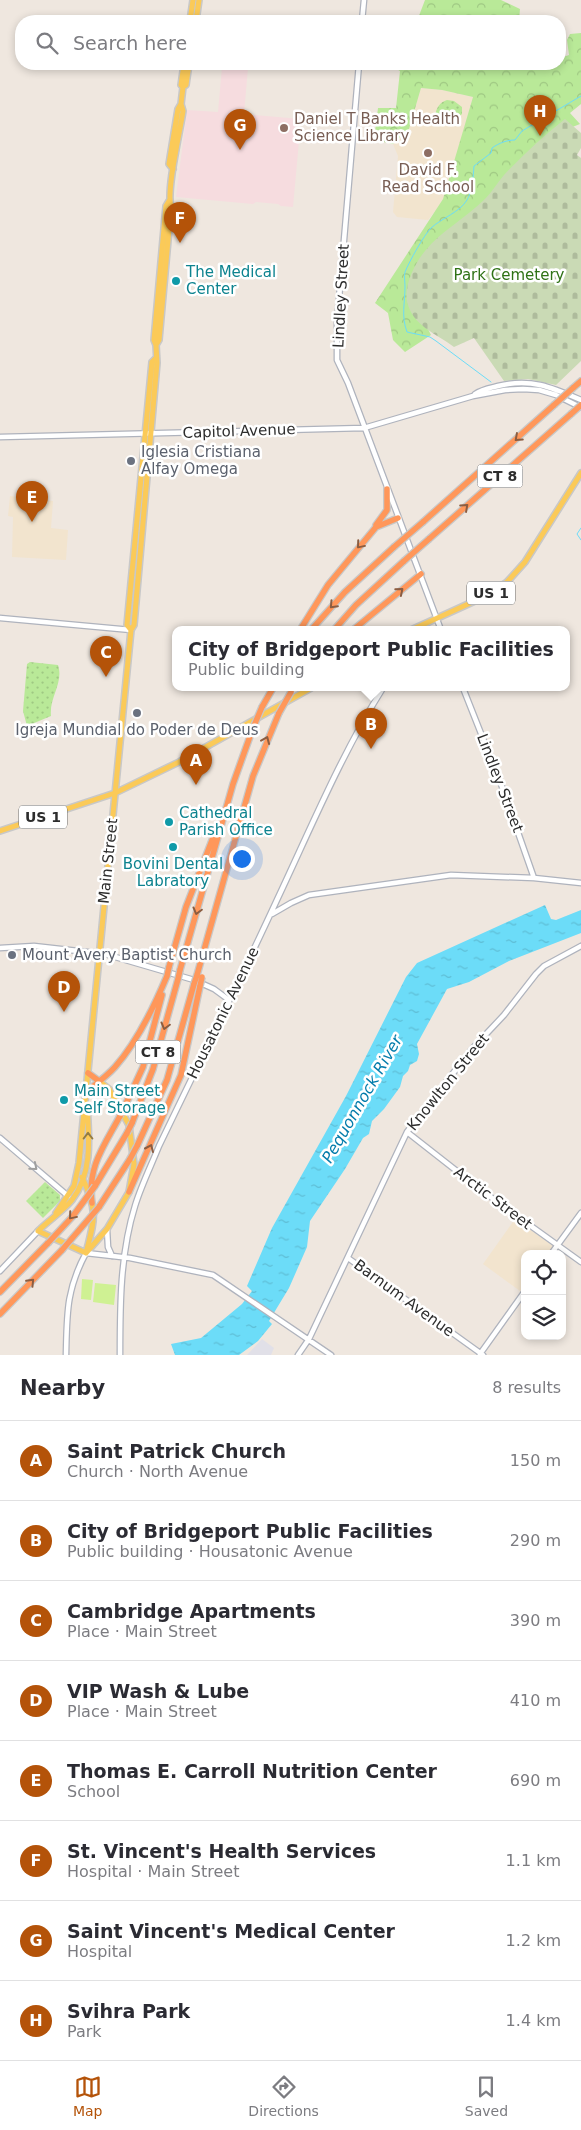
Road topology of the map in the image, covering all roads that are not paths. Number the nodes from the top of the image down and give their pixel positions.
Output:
1 (193, 0) edge
2 (199, 0) edge
3 (364, 0) edge
4 (191, 15) edge
5 (197, 15) edge
6 (363, 15) edge
7 (183, 70) edge
8 (188, 70) edge
9 (358, 70) edge
10 (183, 87) junction
11 (581, 381) edge
12 (473, 396) junction
13 (581, 400) edge
14 (581, 406) edge
15 (364, 428) junction
16 (148, 434) junction
17 (0, 436) edge
18 (581, 474) edge
19 (387, 488) junction
20 (398, 518) junction
21 (376, 527) junction
22 (421, 574) junction
23 (0, 618) edge
24 (436, 618) junction
25 (427, 623) junction
26 (302, 626) edge
27 (315, 626) edge
28 (338, 626) edge
29 (358, 626) edge
30 (421, 626) edge
31 (425, 626) edge
32 (439, 626) edge
33 (131, 630) junction
34 (267, 691) edge
35 (271, 691) edge
36 (292, 691) edge
37 (306, 691) edge
38 (381, 691) edge
39 (464, 691) edge
40 (262, 707) junction
41 (115, 793) junction
42 (229, 797) junction
43 (0, 831) edge
44 (534, 878) junction
45 (581, 883) edge
46 (270, 916) junction
47 (581, 946) edge
48 (0, 948) edge
49 (98, 953) junction
50 (167, 976) junction
51 (197, 985) junction
52 (229, 1000) junction
53 (88, 1073) junction
54 (99, 1081) junction
55 (86, 1092) junction
56 (407, 1132) junction
57 (0, 1138) edge
58 (79, 1163) junction
59 (83, 1179) junction
60 (129, 1192) junction
61 (70, 1198) junction
62 (92, 1202) junction
63 (581, 1213) edge
64 (107, 1230) junction
65 (38, 1231) junction
66 (558, 1245) junction
67 (554, 1250) edge
68 (86, 1253) junction
69 (112, 1256) junction
70 (124, 1258) junction
71 (348, 1258) junction
72 (581, 1262) edge
73 (0, 1271) edge
74 (0, 1292) edge
75 (522, 1295) edge
76 (0, 1314) edge
77 (309, 1339) junction
78 (481, 1354) edge
79 (66, 1355) edge
80 (120, 1355) edge
81 (298, 1355) edge
82 (332, 1355) edge

1 - 4 main road
2 - 5 main road
3 - 6 main road
7 - 10 main road, Main Street
8 - 10 main road, Main Street
9 - 15 main road, Lindley Street
10 - 16 main road, Main Street
11 -> 27 highway, CT 8, bridge
12 - 13 main road, Capitol Avenue
12 - 14 main road, Capitol Avenue
12 - 15 main road, Capitol Avenue
28 -> 14 highway, CT 8, bridge
15 - 16 main road, Capitol Avenue
15 - 19 main road, Lindley Street
16 - 17 main road, Capitol Avenue
16 - 33 main road, Main Street
18 - 24 main road, US 1
19 - 20 main road, Lindley Street
19 - 21 highway
20 - 21 highway
20 - 22 main road, Lindley Street
21 -> 26 highway
22 - 24 main road, Lindley Street
29 -> 22 highway
23 - 33 main road
24 - 25 main road, US 1
24 - 32 main road, Lindley Street
25 - 30 main road, US 1
25 - 31 main road
33 - 41 main road, Main Street
34 - 40 highway
35 - 40 highway, CT 8
51 -> 36 highway, bridge
37 - 41 main road, US 1
38 - 46 main road, Housatonic Avenue
39 - 44 main road, Lindley Street
40 - 42 highway, CT 8, bridge
41 - 43 main road, US 1
41 - 49 main road, Main Street
42 - 50 highway, bridge
42 -> 74 highway, CT 8, bridge
44 - 45 main road
44 - 46 main road
46 - 52 main road, Housatonic Avenue
47 - 56 main road, Knowlton Street
48 - 49 main road
49 - 52 main road
49 - 53 main road, Main Street
50 - 54 highway
50 - 62 highway, bridge
60 -> 51 highway
76 -> 51 highway, CT 8, bridge
52 - 70 main road, Housatonic Avenue
53 - 54 highway
53 - 55 main road, Main Street
54 - 55 highway
54 - 60 main road, Main Street
55 - 58 main road, Main Street
59 -> 55 main road, Main Street
56 - 66 main road, Arctic Street
56 - 71 main road, Knowlton Street
57 -> 61 main road
58 - 59 main road, Main Street
58 - 61 main road, Main Street
59 - 61 main road, Main Street
59 - 62 main road, Main Street
60 - 64 main road, Main Street
61 - 65 main road
62 - 68 main road, Main Street
63 - 66 main road
64 - 68 main road, Main Street
64 - 69 main road
65 - 68 main road
65 - 73 main road
66 - 67 main road
66 - 72 main road, Arctic Street
68 - 69 main road
68 - 79 main road, Main Street
69 - 70 main road
70 - 77 main road
70 - 80 main road, Housatonic Avenue
71 - 77 main road, Knowlton Street
71 - 78 main road, Barnum Avenue
75 - 78 main road
77 - 81 main road, Knowlton Street
77 - 82 main road

